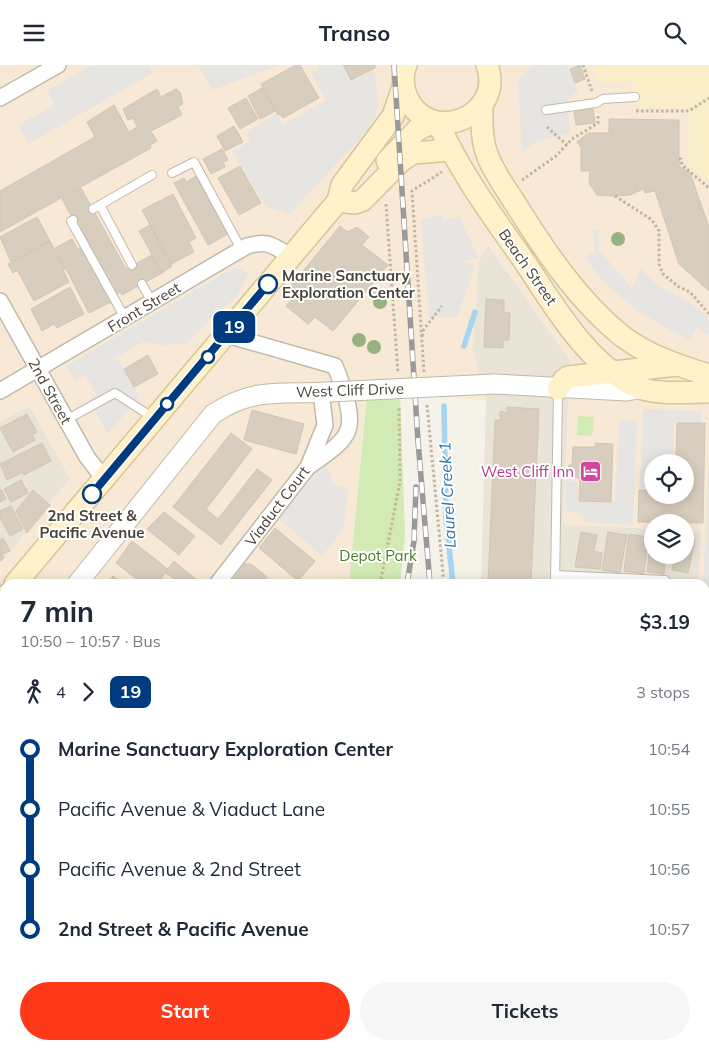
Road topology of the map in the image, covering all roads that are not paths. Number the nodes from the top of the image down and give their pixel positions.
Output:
1 (58, 65) edge
2 (487, 66) edge
3 (404, 72) edge
4 (635, 97) dead end
5 (0, 98) edge
6 (482, 104) junction
7 (546, 110) dead end
8 (436, 122) junction
9 (451, 150) junction
10 (172, 173) dead end
11 (152, 175) dead end
12 (338, 201) junction
13 (72, 221) dead end
14 (241, 249) junction
15 (290, 256) junction
16 (132, 265) dead end
17 (142, 284) dead end
18 (0, 301) edge
19 (152, 302) junction
20 (125, 318) junction
21 (227, 335) junction
22 (677, 365) junction
23 (38, 369) junction
24 (612, 371) junction
25 (709, 375) edge
26 (644, 388) junction
27 (558, 389) junction
28 (0, 391) edge
29 (325, 392) junction
30 (709, 392) edge
31 (155, 418) junction
32 (66, 420) junction
33 (308, 467) junction
34 (104, 479) junction
35 (555, 575) junction
36 (19, 579) edge
37 (81, 579) edge
38 (221, 579) edge
39 (555, 579) edge
40 (643, 579) edge

1 - 5 street
2 - 6 main road, Beach Street
3 - 8 main road
3 - 12 main road
4 - 7 lane
6 - 8 main road
6 - 22 main road, Beach Street
8 - 9 main road, Beach Street
8 - 12 main road
9 - 12 main road
9 - 24 main road, Beach Street
10 - 14 lane
11 - 16 lane
12 - 15 main road
13 - 20 lane
14 - 15 street, Front Street
14 - 19 street, Front Street
15 - 21 main road
17 - 19 lane
18 - 23 street, 2nd Street
19 - 20 street, Front Street
20 - 23 street, Front Street
21 - 31 main road
21 - 33 street
22 - 24 main road
22 - 25 main road
23 - 28 street, Front Street
23 - 32 street, 2nd Street
24 - 26 main road, Beach Street
24 - 27 main road
26 - 27 street, West Cliff Drive
26 - 30 main road, West Cliff Drive
27 - 29 street, West Cliff Drive, bridge
27 - 35 lane
29 - 33 street, Viaduct Court
29 - 37 street, West Cliff Drive
31 - 32 lane
31 - 34 main road
32 - 34 street, 2nd Street
33 - 38 street, Viaduct Court
34 - 36 main road
35 - 39 lane
35 - 40 lane

